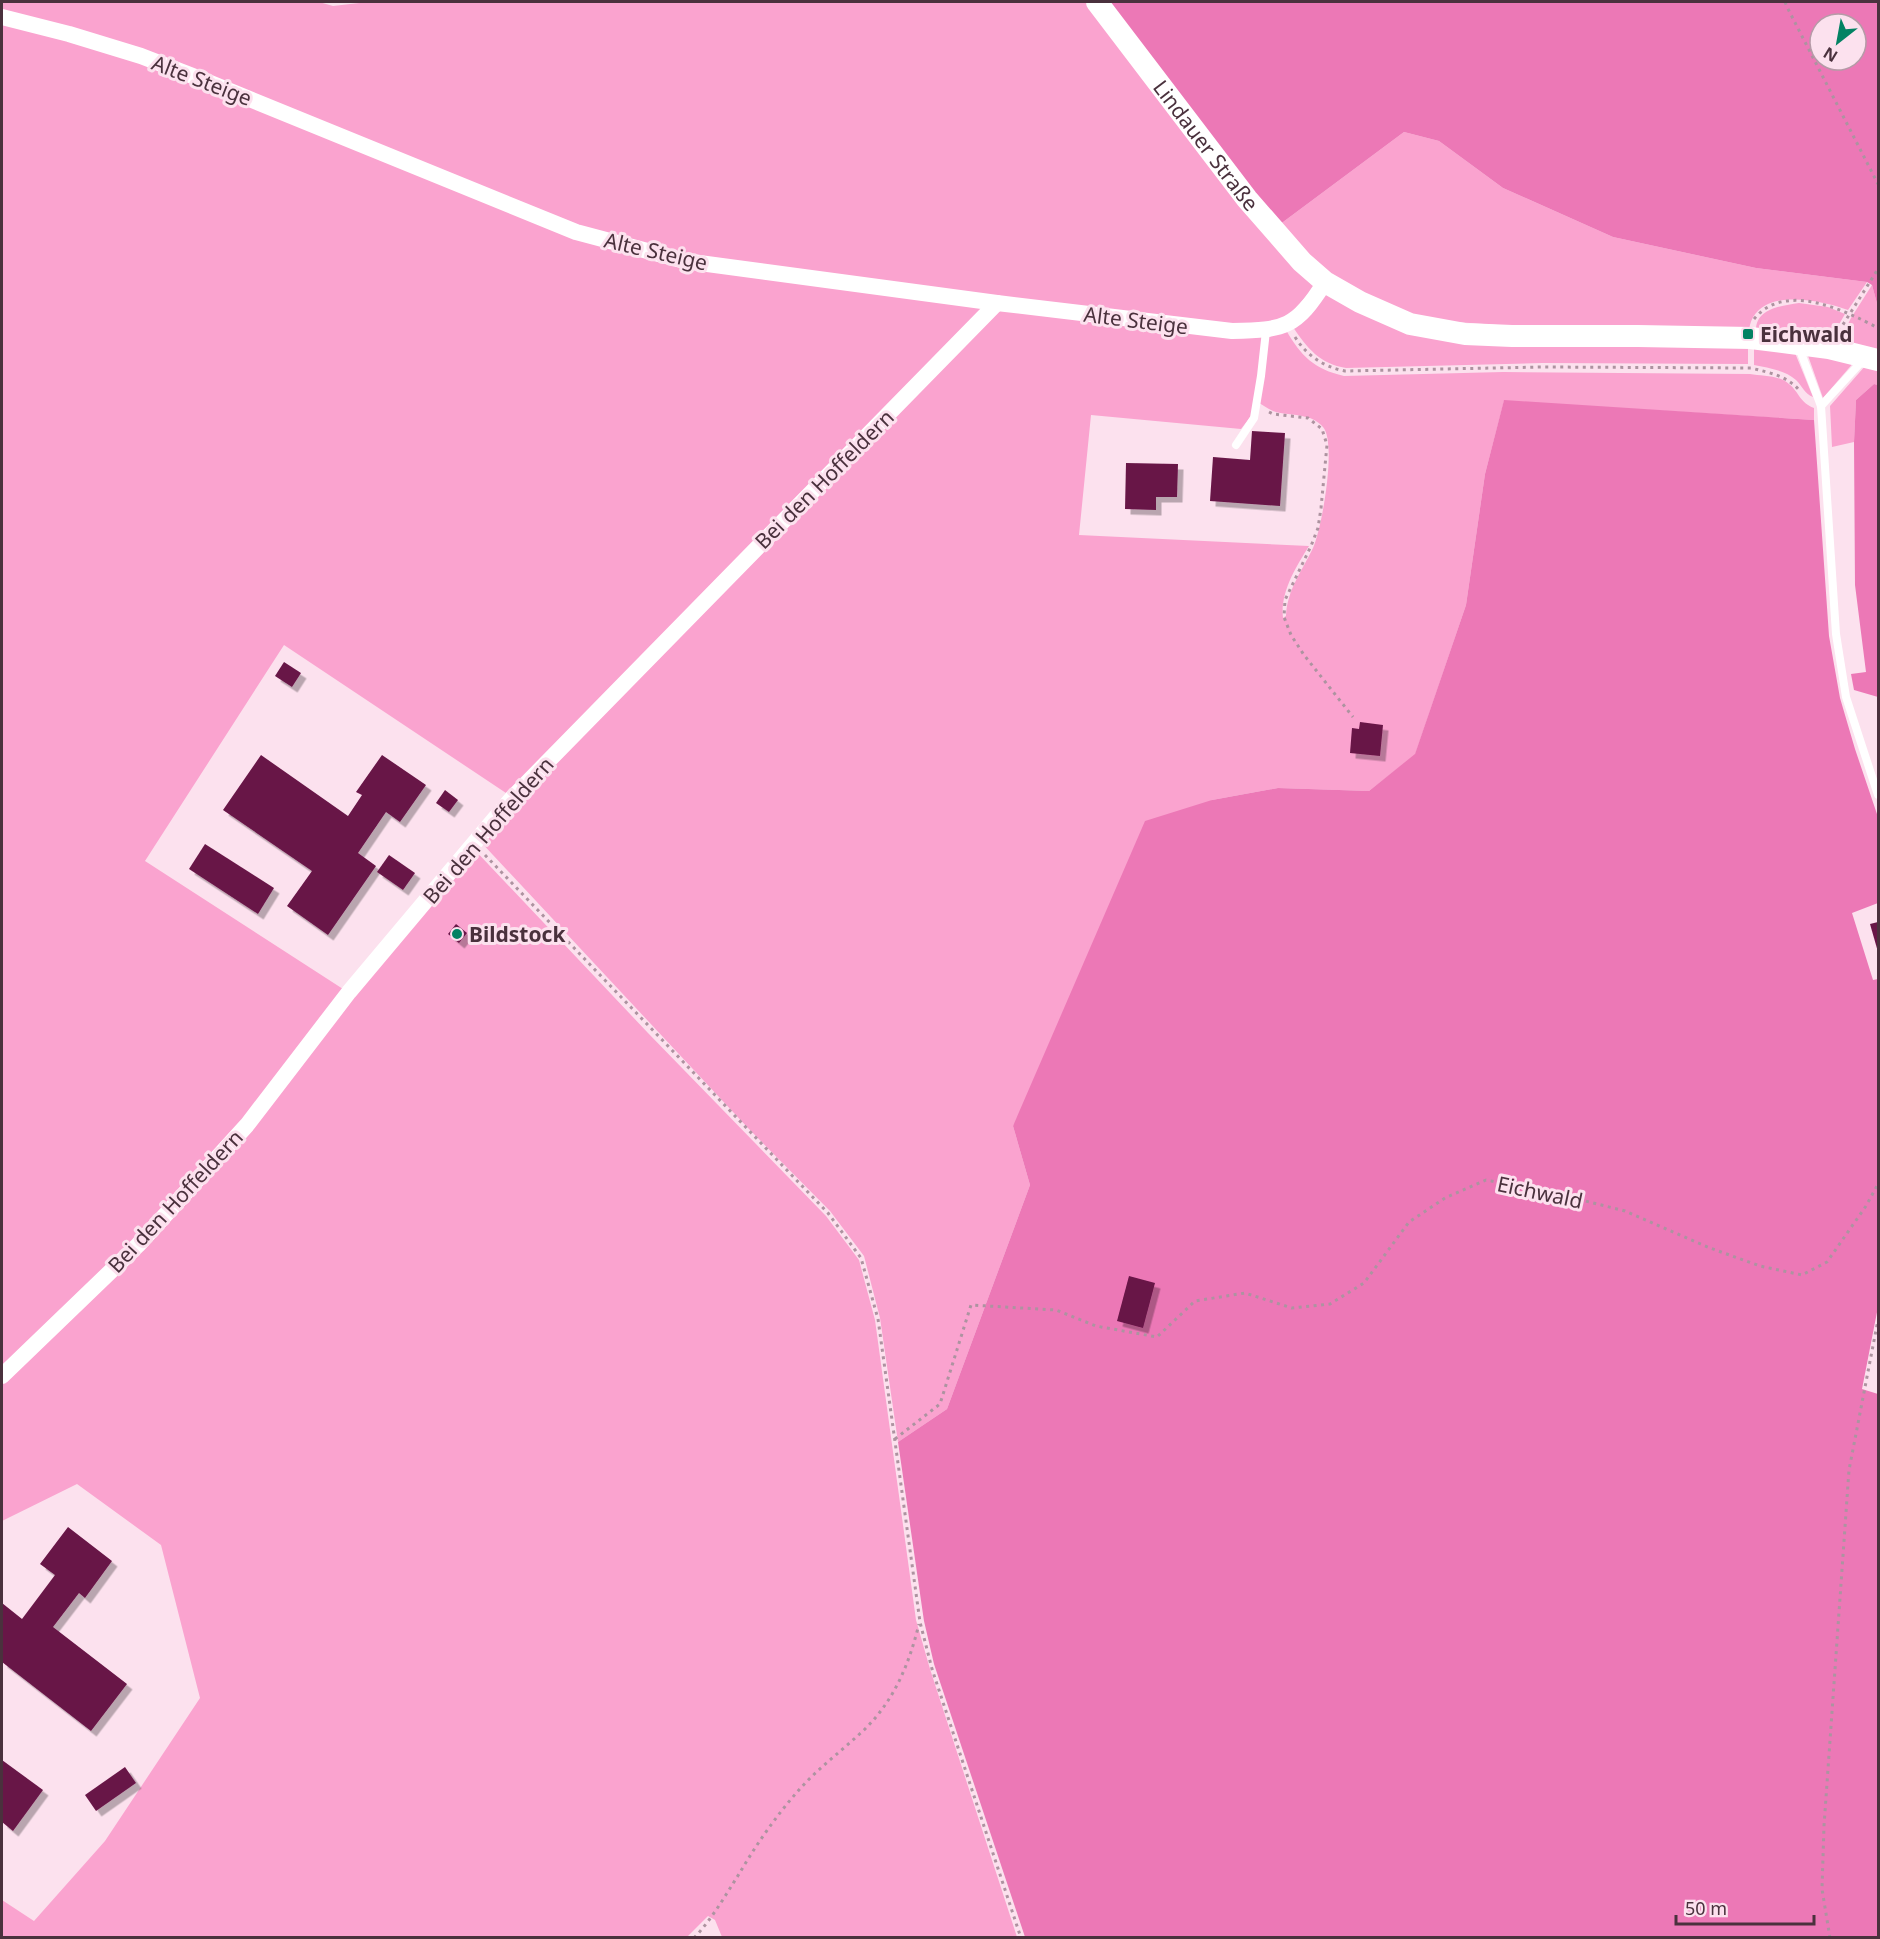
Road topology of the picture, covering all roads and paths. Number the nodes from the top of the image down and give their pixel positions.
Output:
1 (1097, 2) edge
2 (1785, 2) edge
3 (2, 17) edge
4 (1878, 184) edge
5 (1878, 269) edge
6 (1325, 282) junction
7 (997, 303) junction
8 (1849, 313) junction
9 (1287, 325) junction
10 (1878, 328) edge
11 (1266, 331) junction
12 (1751, 338) junction
13 (1796, 342) junction
14 (1829, 348) junction
15 (1873, 358) edge
16 (1751, 368) junction
17 (1256, 405) junction
18 (1821, 406) junction
19 (1236, 445) dead end
20 (1353, 717) dead end
21 (1878, 795) edge
22 (473, 842) junction
23 (1878, 1184) edge
24 (1878, 1320) edge
25 (2, 1376) edge
26 (895, 1440) junction
27 (920, 1622) junction
28 (694, 1938) edge
29 (1021, 1938) edge
30 (1830, 1938) edge

1 - 6 main road, Lindauer Straße
2 - 4 path
3 - 7 street, Alte Steige
5 - 8 path
6 - 9 street, Alte Steige
6 - 12 main road, Lindauer Straße
7 - 11 street, Alte Steige
7 - 22 street, Bei den Hoffeldern
8 - 10 path
8 - 12 path
8 - 14 path
9 - 11 street, Alte Steige
9 - 16 path
11 - 17 lane
12 - 13 main road, Lindauer Straße
12 - 16 path
13 - 14 main road, Lindauer Straße
13 - 18 lane
14 - 15 main road, Lindauer Straße
15 - 18 lane
16 - 18 path
17 - 19 lane
17 - 20 path
18 - 21 lane
22 - 25 street, Bei den Hoffeldern
22 - 26 path
23 - 26 path, Eichwald
24 - 30 path
26 - 27 path
27 - 28 path
27 - 29 path

